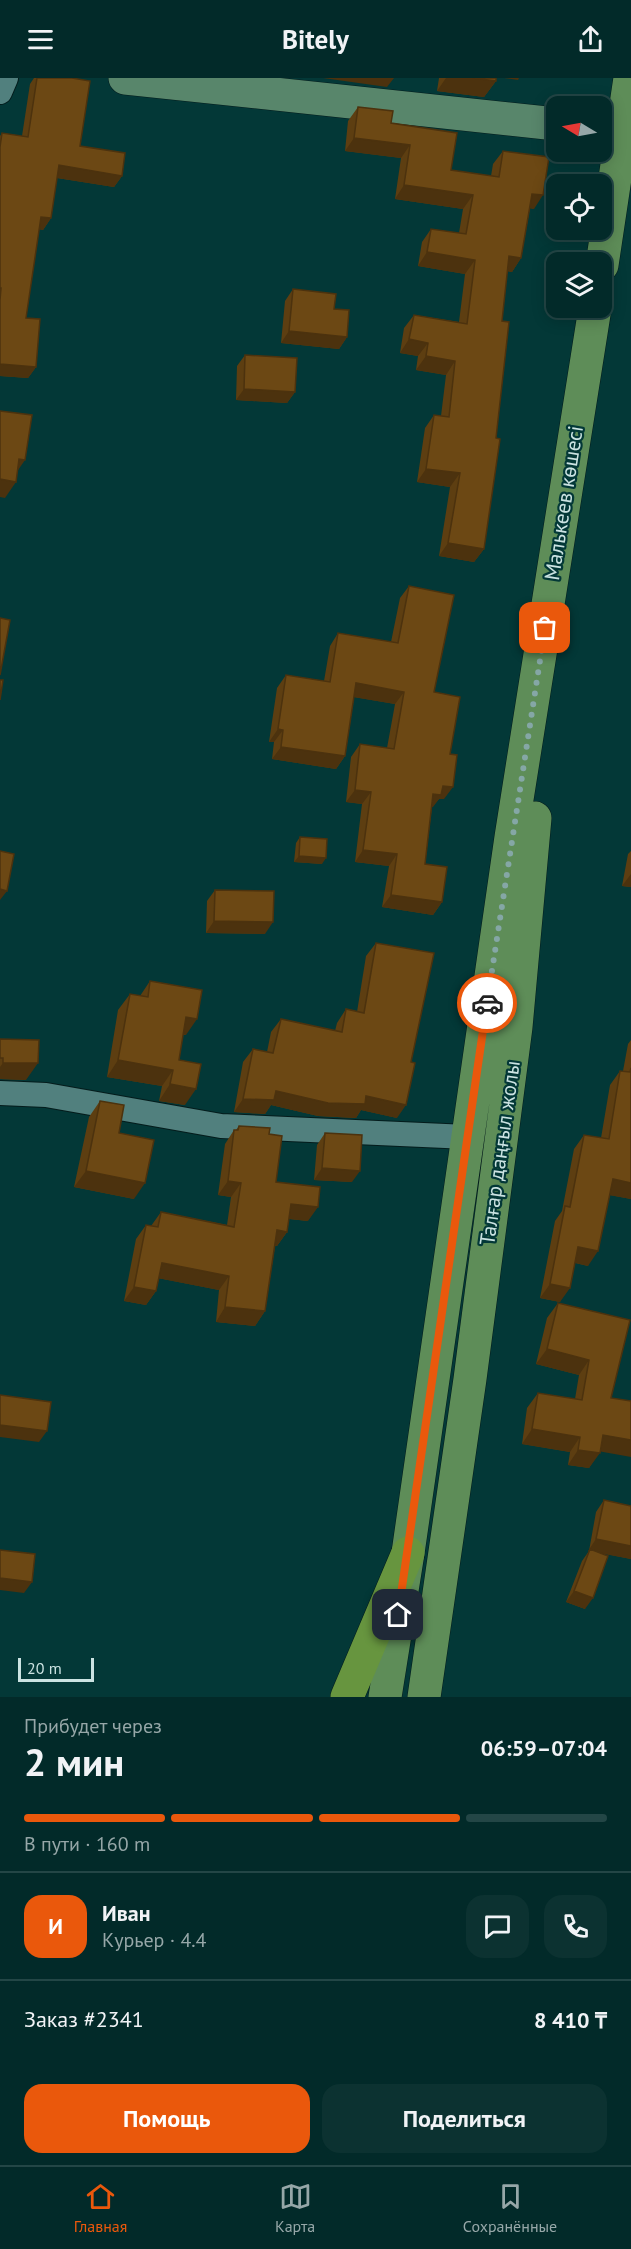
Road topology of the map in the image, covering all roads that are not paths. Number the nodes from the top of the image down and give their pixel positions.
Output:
1 (6, 78) edge
2 (125, 78) edge
3 (630, 78) edge
4 (0, 92) edge
5 (546, 123) edge
6 (618, 131) edge
7 (604, 252) edge
8 (593, 318) edge
9 (560, 536) junction
10 (0, 1093) edge
11 (468, 1137) junction
12 (408, 1553) junction
13 (347, 1697) edge
14 (385, 1697) edge
15 (424, 1697) edge

1 - 4 street
2 - 5 street
3 - 6 main road
6 - 7 main road
8 - 9 main road, Малькеев көшесі
9 - 11 main road, Малькеев көшесі
9 - 15 main road, Талғар даңғыл жолы
10 - 11 street
11 - 12 main road, Малькеев көшесі
12 - 13 highway
12 - 14 main road

